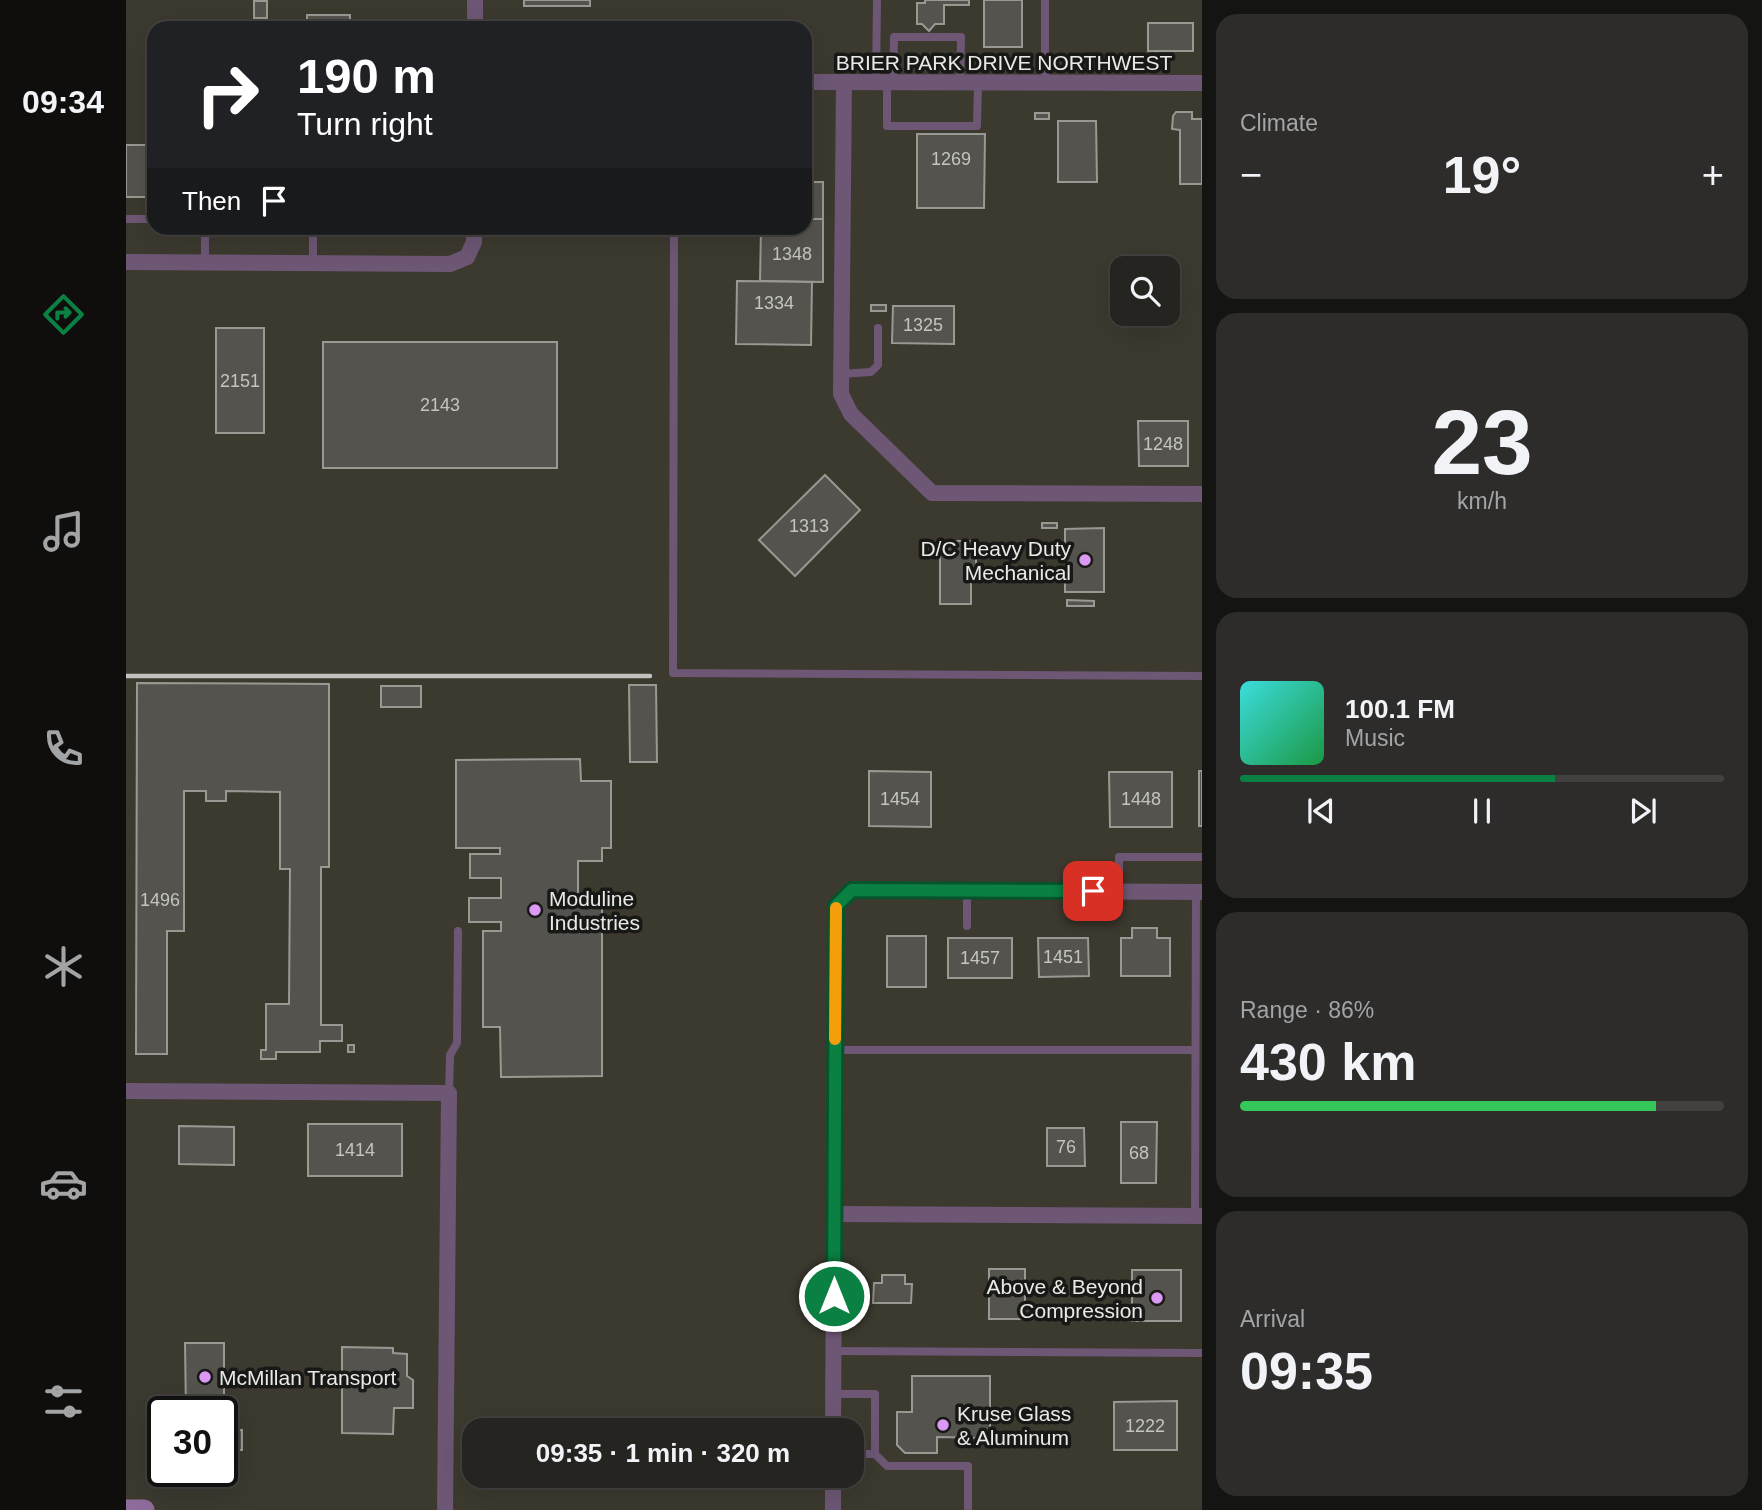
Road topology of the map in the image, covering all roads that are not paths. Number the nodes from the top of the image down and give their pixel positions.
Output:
1 (475, 0) edge
2 (877, 0) edge
3 (1045, 0) edge
4 (475, 21) edge
5 (812, 82) edge
6 (844, 82) junction
7 (886, 82) junction
8 (960, 83) junction
9 (978, 83) junction
10 (1045, 83) junction
11 (1202, 83) edge
12 (126, 219) edge
13 (147, 219) edge
14 (205, 235) edge
15 (313, 235) edge
16 (474, 235) edge
17 (674, 235) edge
18 (126, 262) edge
19 (205, 262) junction
20 (313, 263) junction
21 (878, 328) dead end
22 (841, 374) junction
23 (1202, 494) edge
24 (1202, 676) edge
25 (1202, 857) edge
26 (967, 890) junction
27 (1119, 891) junction
28 (1199, 892) edge
29 (967, 926) dead end
30 (458, 931) dead end
31 (835, 1050) junction
32 (1195, 1050) junction
33 (126, 1091) edge
34 (449, 1093) junction
35 (835, 1214) junction
36 (1199, 1216) edge
37 (834, 1351) junction
38 (1202, 1353) edge
39 (834, 1394) junction
40 (834, 1418) edge
41 (864, 1454) edge
42 (875, 1454) junction
43 (833, 1488) edge
44 (126, 1510) edge
45 (144, 1510) edge
46 (445, 1510) edge
47 (833, 1510) edge
48 (968, 1510) edge

1 - 4 street
2 - 7 lane
3 - 10 lane
5 - 6 street, BRIER PARK DRIVE NORTHWEST
6 - 7 street, BRIER PARK DRIVE NORTHWEST
6 - 22 street
7 - 8 street, BRIER PARK DRIVE NORTHWEST
7 - 8 lane
7 - 9 lane
8 - 9 street, BRIER PARK DRIVE NORTHWEST
9 - 10 street, BRIER PARK DRIVE NORTHWEST
10 - 11 street, BRIER PARK DRIVE NORTHWEST
12 - 13 lane
14 - 19 lane
15 - 20 lane
16 - 20 street
17 - 24 lane
18 - 19 street
19 - 20 street
21 - 22 lane
22 - 23 street
25 - 27 lane
26 - 27 street
26 - 29 lane
26 - 31 street
27 - 28 street
28 - 32 lane
30 - 34 lane
31 - 32 lane
31 - 35 street
32 - 36 lane
33 - 34 street
34 - 46 street
35 - 36 street
35 - 37 street
37 - 38 lane
37 - 39 street
39 - 40 street
39 - 42 lane
41 - 42 lane
42 - 48 lane
43 - 47 street
44 - 45 street

